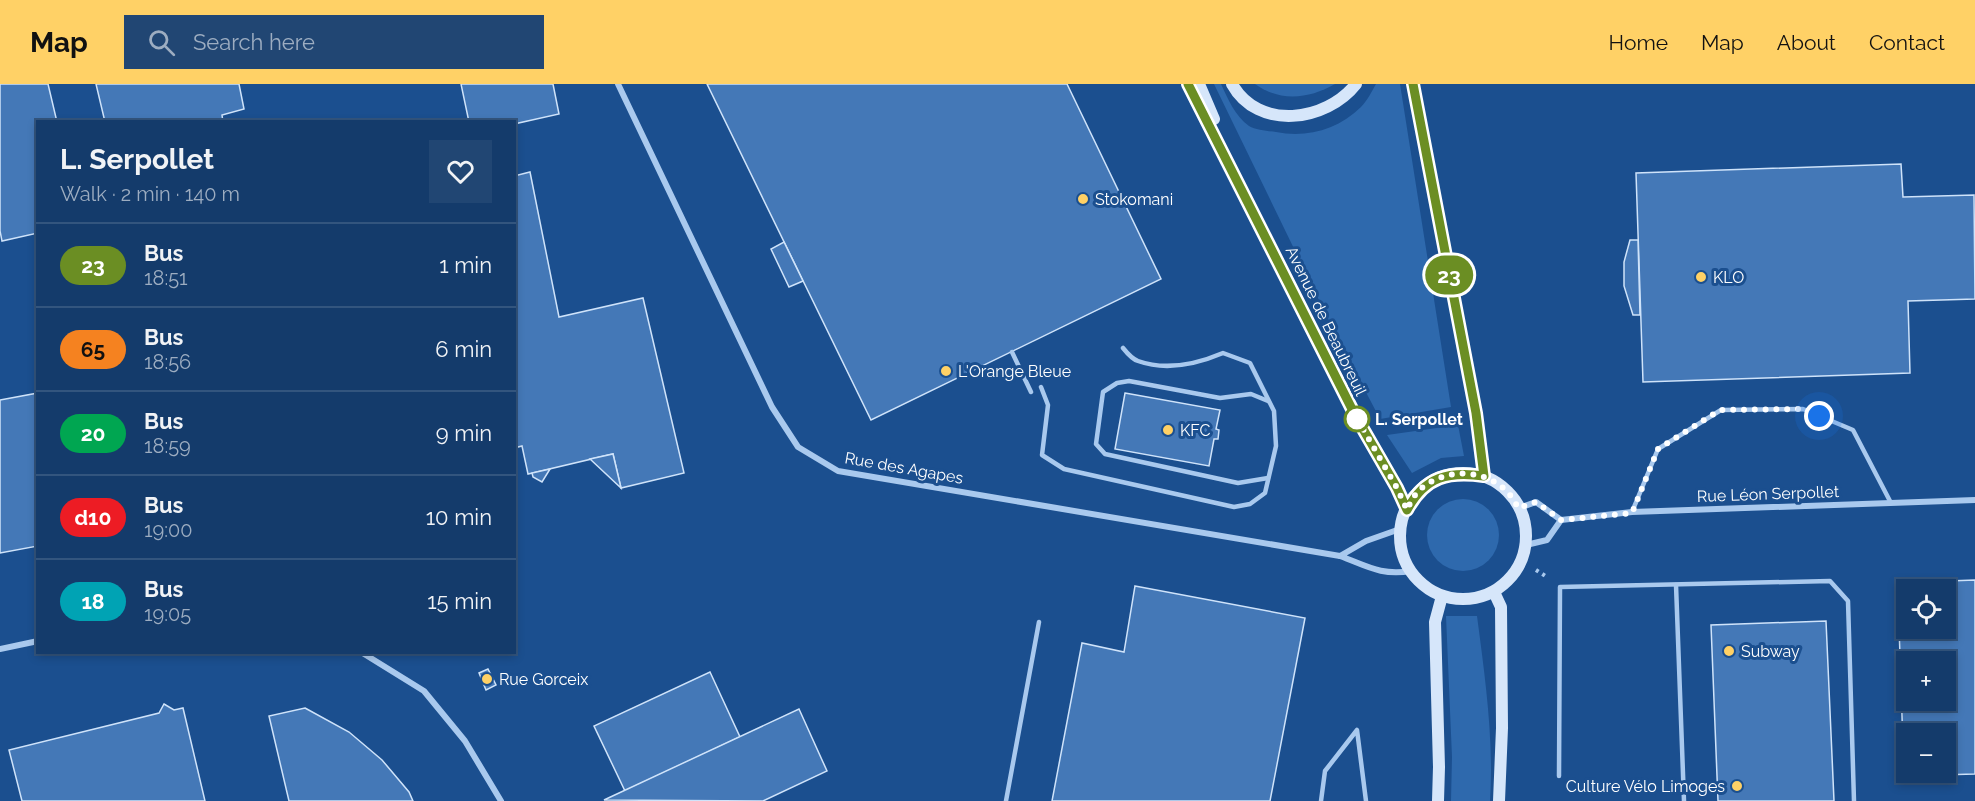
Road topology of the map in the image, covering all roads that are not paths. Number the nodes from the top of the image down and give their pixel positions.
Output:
1 (618, 84) edge
2 (1188, 84) edge
3 (1199, 84) edge
4 (1232, 84) edge
5 (1356, 84) edge
6 (1413, 84) edge
7 (1252, 209) junction
8 (1123, 348) dead end
9 (1012, 352) dead end
10 (1041, 387) dead end
11 (1031, 392) dead end
12 (1269, 401) junction
13 (1484, 476) junction
14 (1268, 478) junction
15 (1975, 500) edge
16 (1891, 503) junction
17 (1518, 508) junction
18 (1407, 510) junction
19 (1632, 513) junction
20 (1561, 520) junction
21 (1401, 529) junction
22 (1526, 545) junction
23 (1340, 556) junction
24 (1411, 571) junction
25 (1676, 585) junction
26 (1494, 592) junction
27 (1442, 596) junction
28 (1039, 622) dead end
29 (36, 642) edge
30 (0, 649) edge
31 (364, 654) edge
32 (1558, 777) dead end
33 (501, 801) edge
34 (1006, 801) edge
35 (1321, 801) edge
36 (1366, 801) edge
37 (1438, 801) edge
38 (1499, 801) edge
39 (1684, 801) edge
40 (1854, 801) edge

1 - 23 street, Rue des Agapes
2 - 7 main road, Avenue de Beaubreuil
3 - 7 main road, Avenue de Beaubreuil
4 - 5 main road
6 - 13 main road
7 - 18 main road, Avenue de Beaubreuil
8 - 12 lane
9 - 11 lane
10 - 14 lane
12 - 14 lane
12 - 14 lane
13 - 17 main road
13 - 18 main road
15 - 16 street, Rue Léon Serpollet
16 - 19 street, Rue Léon Serpollet
16 - 19 lane
17 - 20 street
17 - 22 main road
18 - 21 main road
19 - 20 street, Rue Léon Serpollet
20 - 22 street
21 - 23 street
21 - 24 main road
22 - 26 main road
23 - 24 street, Rue des Agapes
24 - 27 main road
25 - 32 lane
25 - 39 lane
25 - 40 lane
26 - 27 main road
26 - 38 main road
27 - 37 main road
28 - 34 lane
29 - 30 street
31 - 33 street
35 - 36 lane

